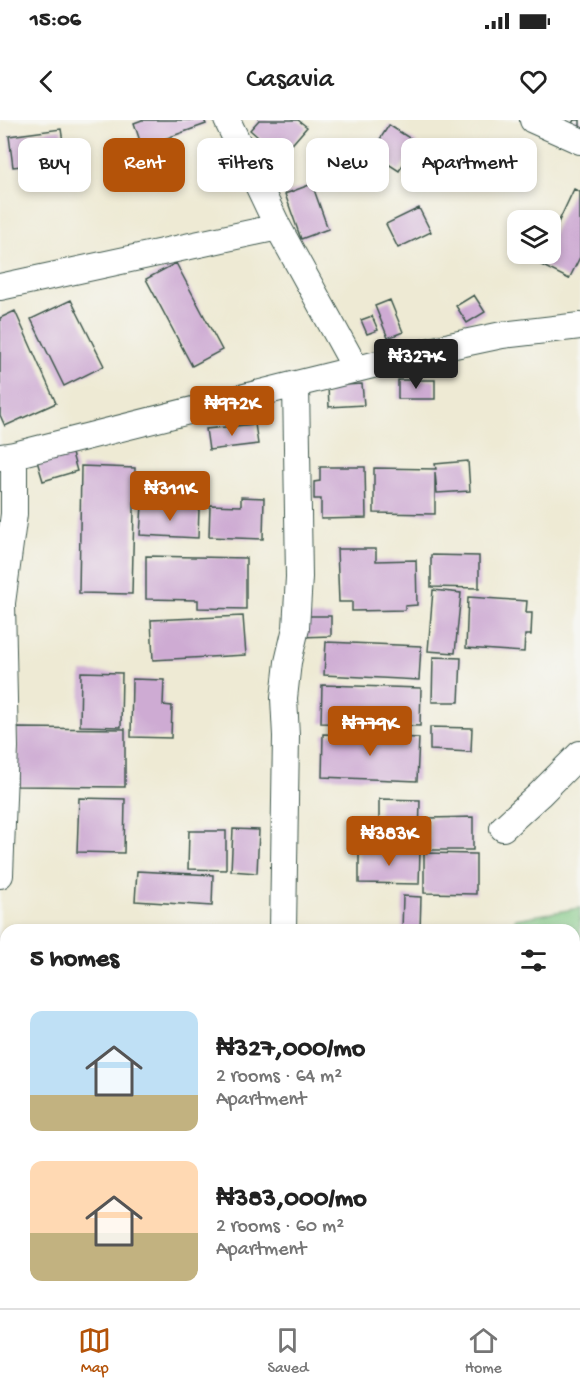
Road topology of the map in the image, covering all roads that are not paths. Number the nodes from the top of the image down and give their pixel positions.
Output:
1 (227, 120) edge
2 (532, 120) edge
3 (580, 141) edge
4 (278, 227) junction
5 (0, 287) edge
6 (580, 326) edge
7 (356, 369) junction
8 (296, 384) junction
9 (7, 456) edge
10 (580, 754) edge
11 (503, 828) dead end
12 (0, 875) edge
13 (283, 924) edge

1 - 4 street
2 - 3 street
4 - 5 street
4 - 7 street
6 - 7 street
7 - 8 street
8 - 9 street
8 - 13 street
9 - 12 street
10 - 11 street

